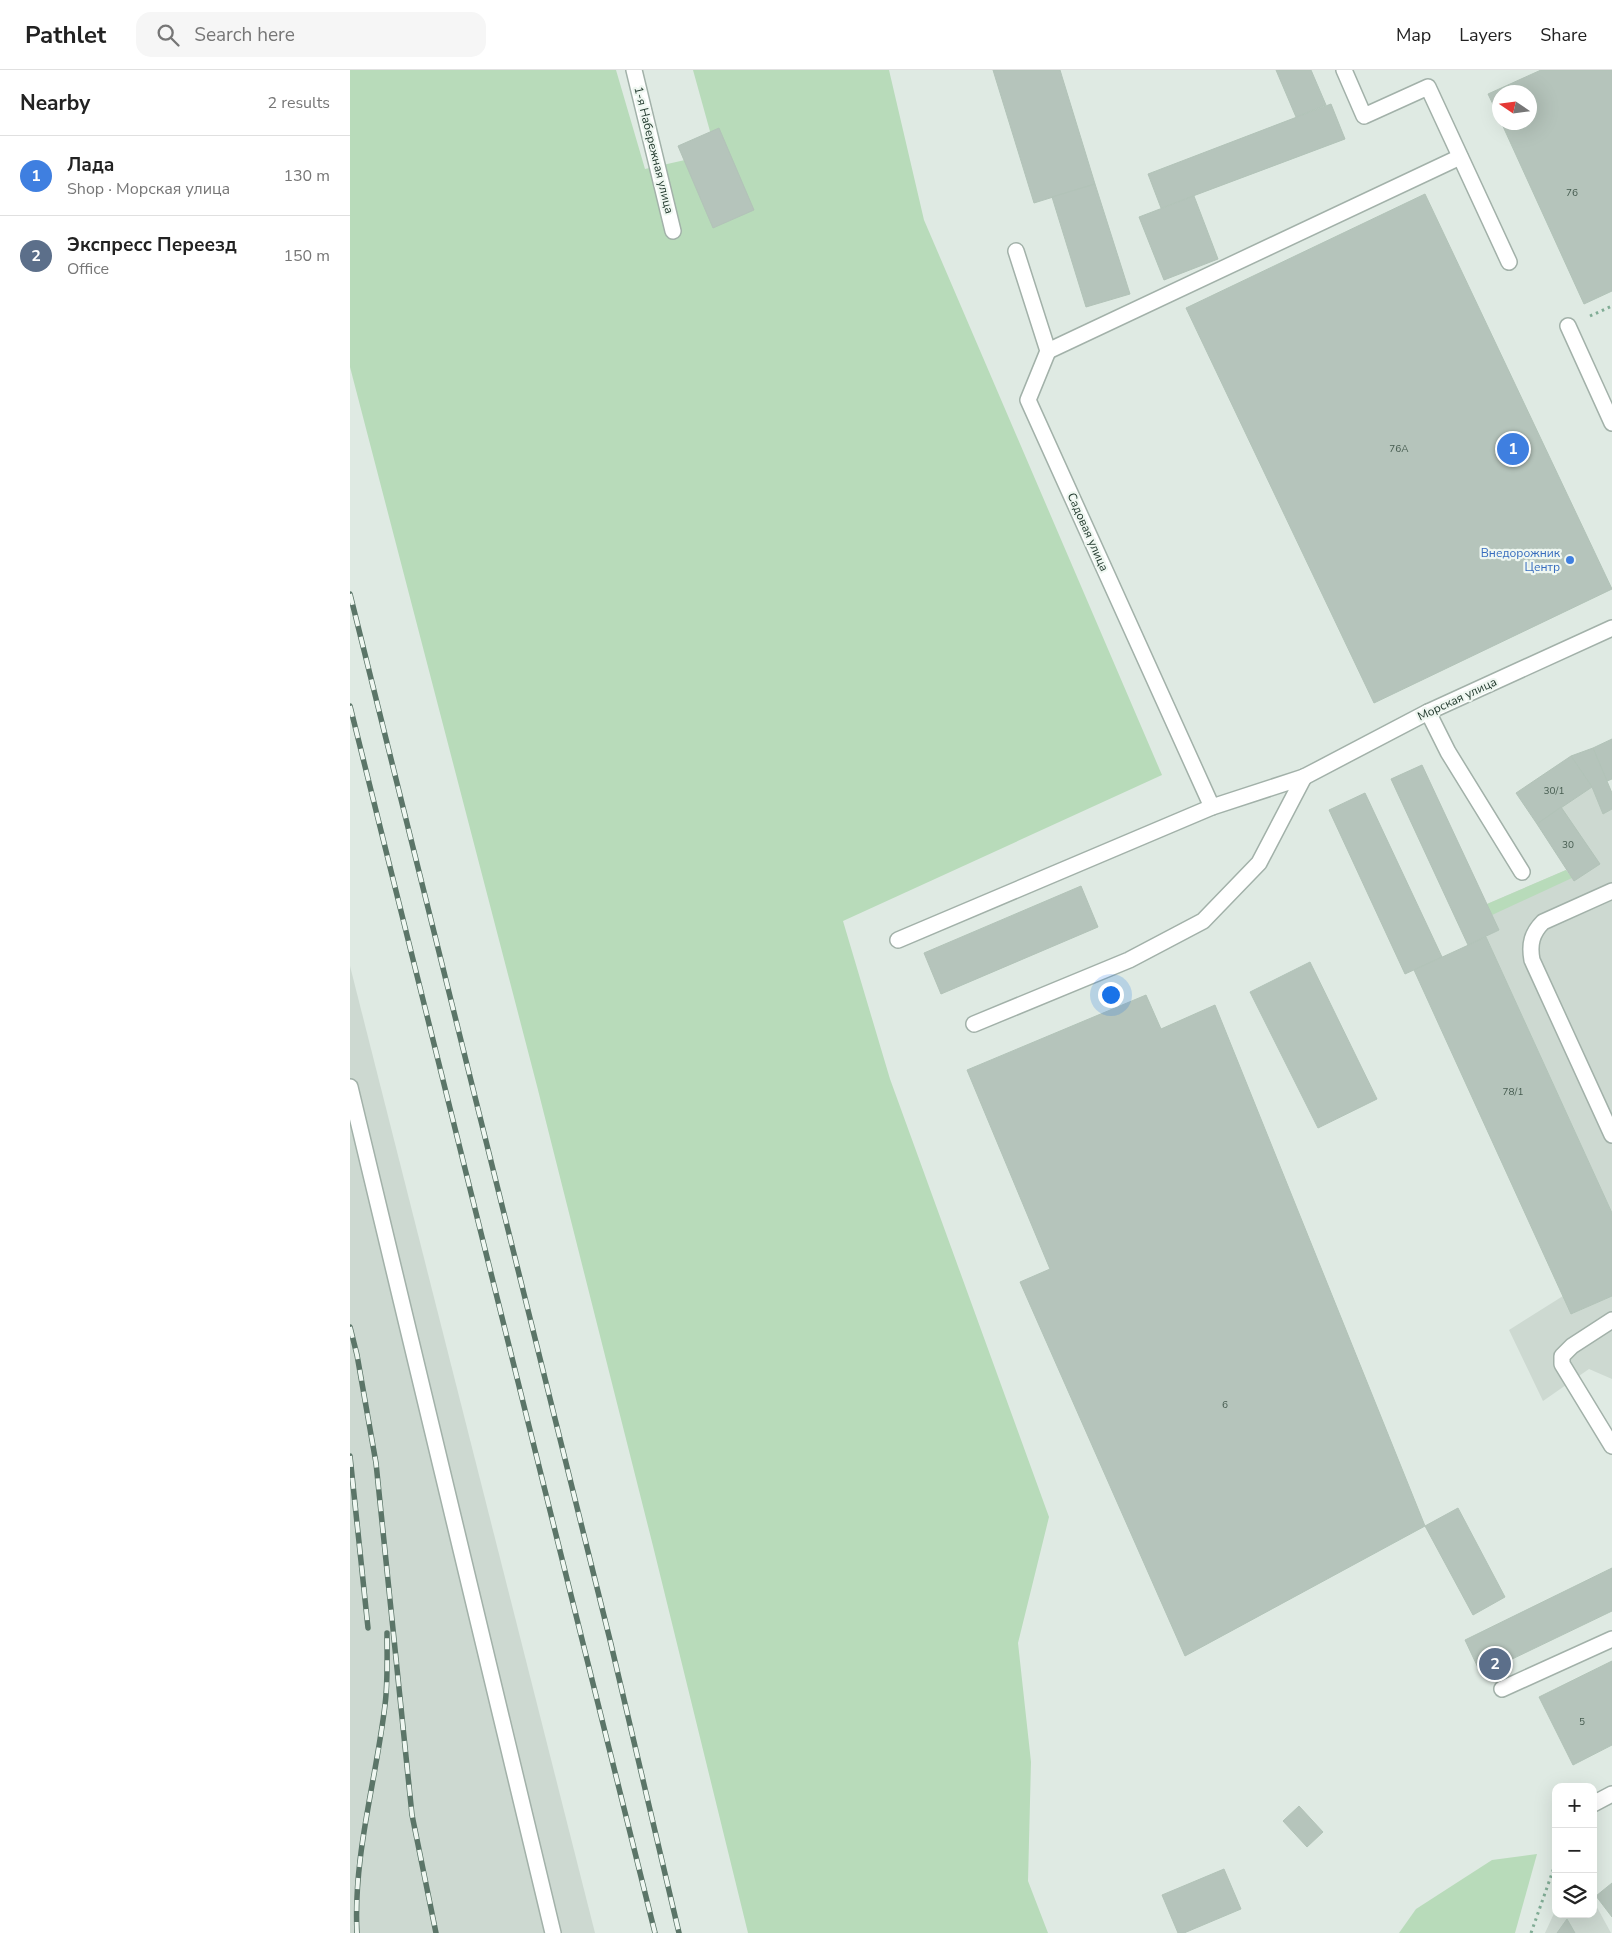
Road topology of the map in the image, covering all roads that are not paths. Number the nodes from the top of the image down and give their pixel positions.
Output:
1 (634, 70) edge
2 (1344, 70) edge
3 (1460, 157) junction
4 (673, 231) dead end
5 (1016, 252) dead end
6 (1509, 262) dead end
7 (1568, 326) dead end
8 (1048, 351) junction
9 (1612, 422) edge
10 (1612, 628) edge
11 (1428, 712) junction
12 (1304, 777) junction
13 (1212, 807) junction
14 (1522, 872) dead end
15 (1612, 891) edge
16 (898, 940) dead end
17 (974, 1024) dead end
18 (350, 1087) edge
19 (1612, 1135) edge
20 (1612, 1320) edge
21 (1612, 1446) edge
22 (1612, 1639) edge
23 (1502, 1689) dead end
24 (1612, 1794) edge
25 (1597, 1802) edge
26 (553, 1933) edge

1 - 4 street, 1-я Набережная улица
2 - 3 street
3 - 6 street
3 - 8 street
5 - 8 street
7 - 9 street
8 - 13 street, Садовая улица
10 - 11 street, Морская улица
11 - 12 street, Морская улица
11 - 14 street
12 - 13 street, Морская улица
12 - 17 street
13 - 16 street, Морская улица
15 - 19 street
18 - 26 street
20 - 21 street
22 - 23 street
24 - 25 street

